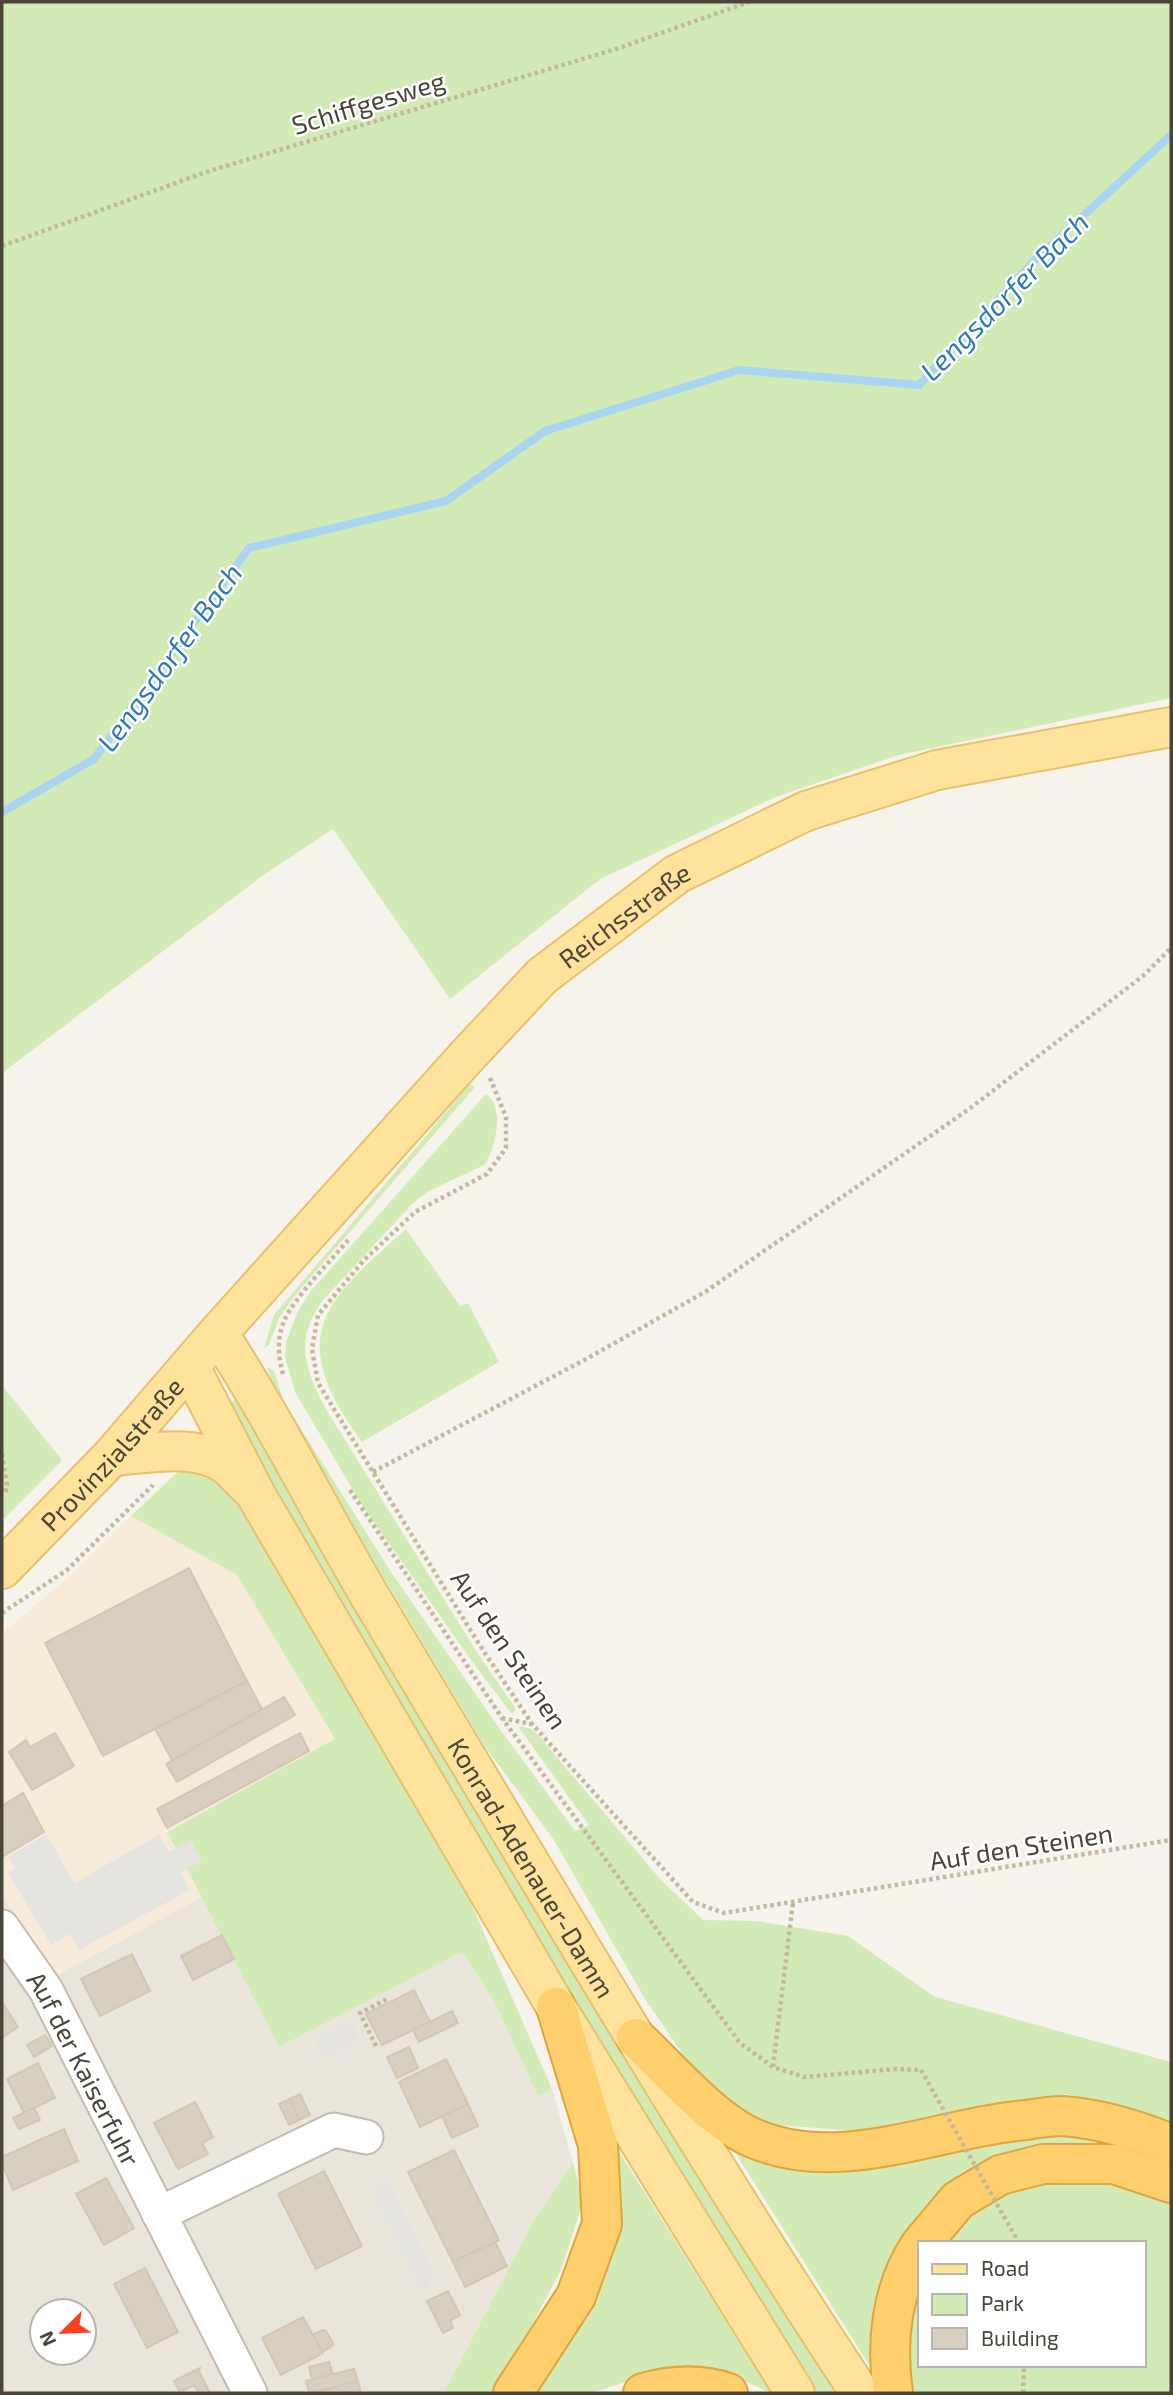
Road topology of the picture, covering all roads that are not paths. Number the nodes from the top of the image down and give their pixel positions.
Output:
1 (1171, 727) edge
2 (218, 1333) junction
3 (190, 1367) junction
4 (112, 1456) junction
5 (256, 1495) junction
6 (2, 1569) edge
7 (2, 1927) edge
8 (556, 2007) junction
9 (636, 2038) junction
10 (366, 2137) dead end
11 (1171, 2144) edge
12 (1171, 2183) edge
13 (159, 2214) junction
14 (924, 2241) edge
15 (918, 2249) edge
16 (250, 2393) edge
17 (513, 2393) edge
18 (643, 2393) edge
19 (728, 2393) edge
20 (795, 2393) edge
21 (860, 2393) edge
22 (893, 2393) edge

1 - 2 main road, Reichsstraße
2 - 3 main road, Provinzialstraße
2 - 9 main road, Konrad-Adenauer-Damm
3 - 4 main road, Provinzialstraße
3 - 5 main road, Konrad-Adenauer-Damm
4 - 5 main road
4 - 6 main road, Provinzialstraße
5 - 8 main road, Konrad-Adenauer-Damm
7 - 13 street, Auf der Kaiserfuhr
8 - 17 highway
8 - 20 main road, Konrad-Adenauer-Damm
9 - 11 highway
9 - 21 main road, Konrad-Adenauer-Damm
10 - 13 street
12 - 14 highway
13 - 16 street, Auf der Kaiserfuhr
15 - 22 highway
18 - 19 highway

